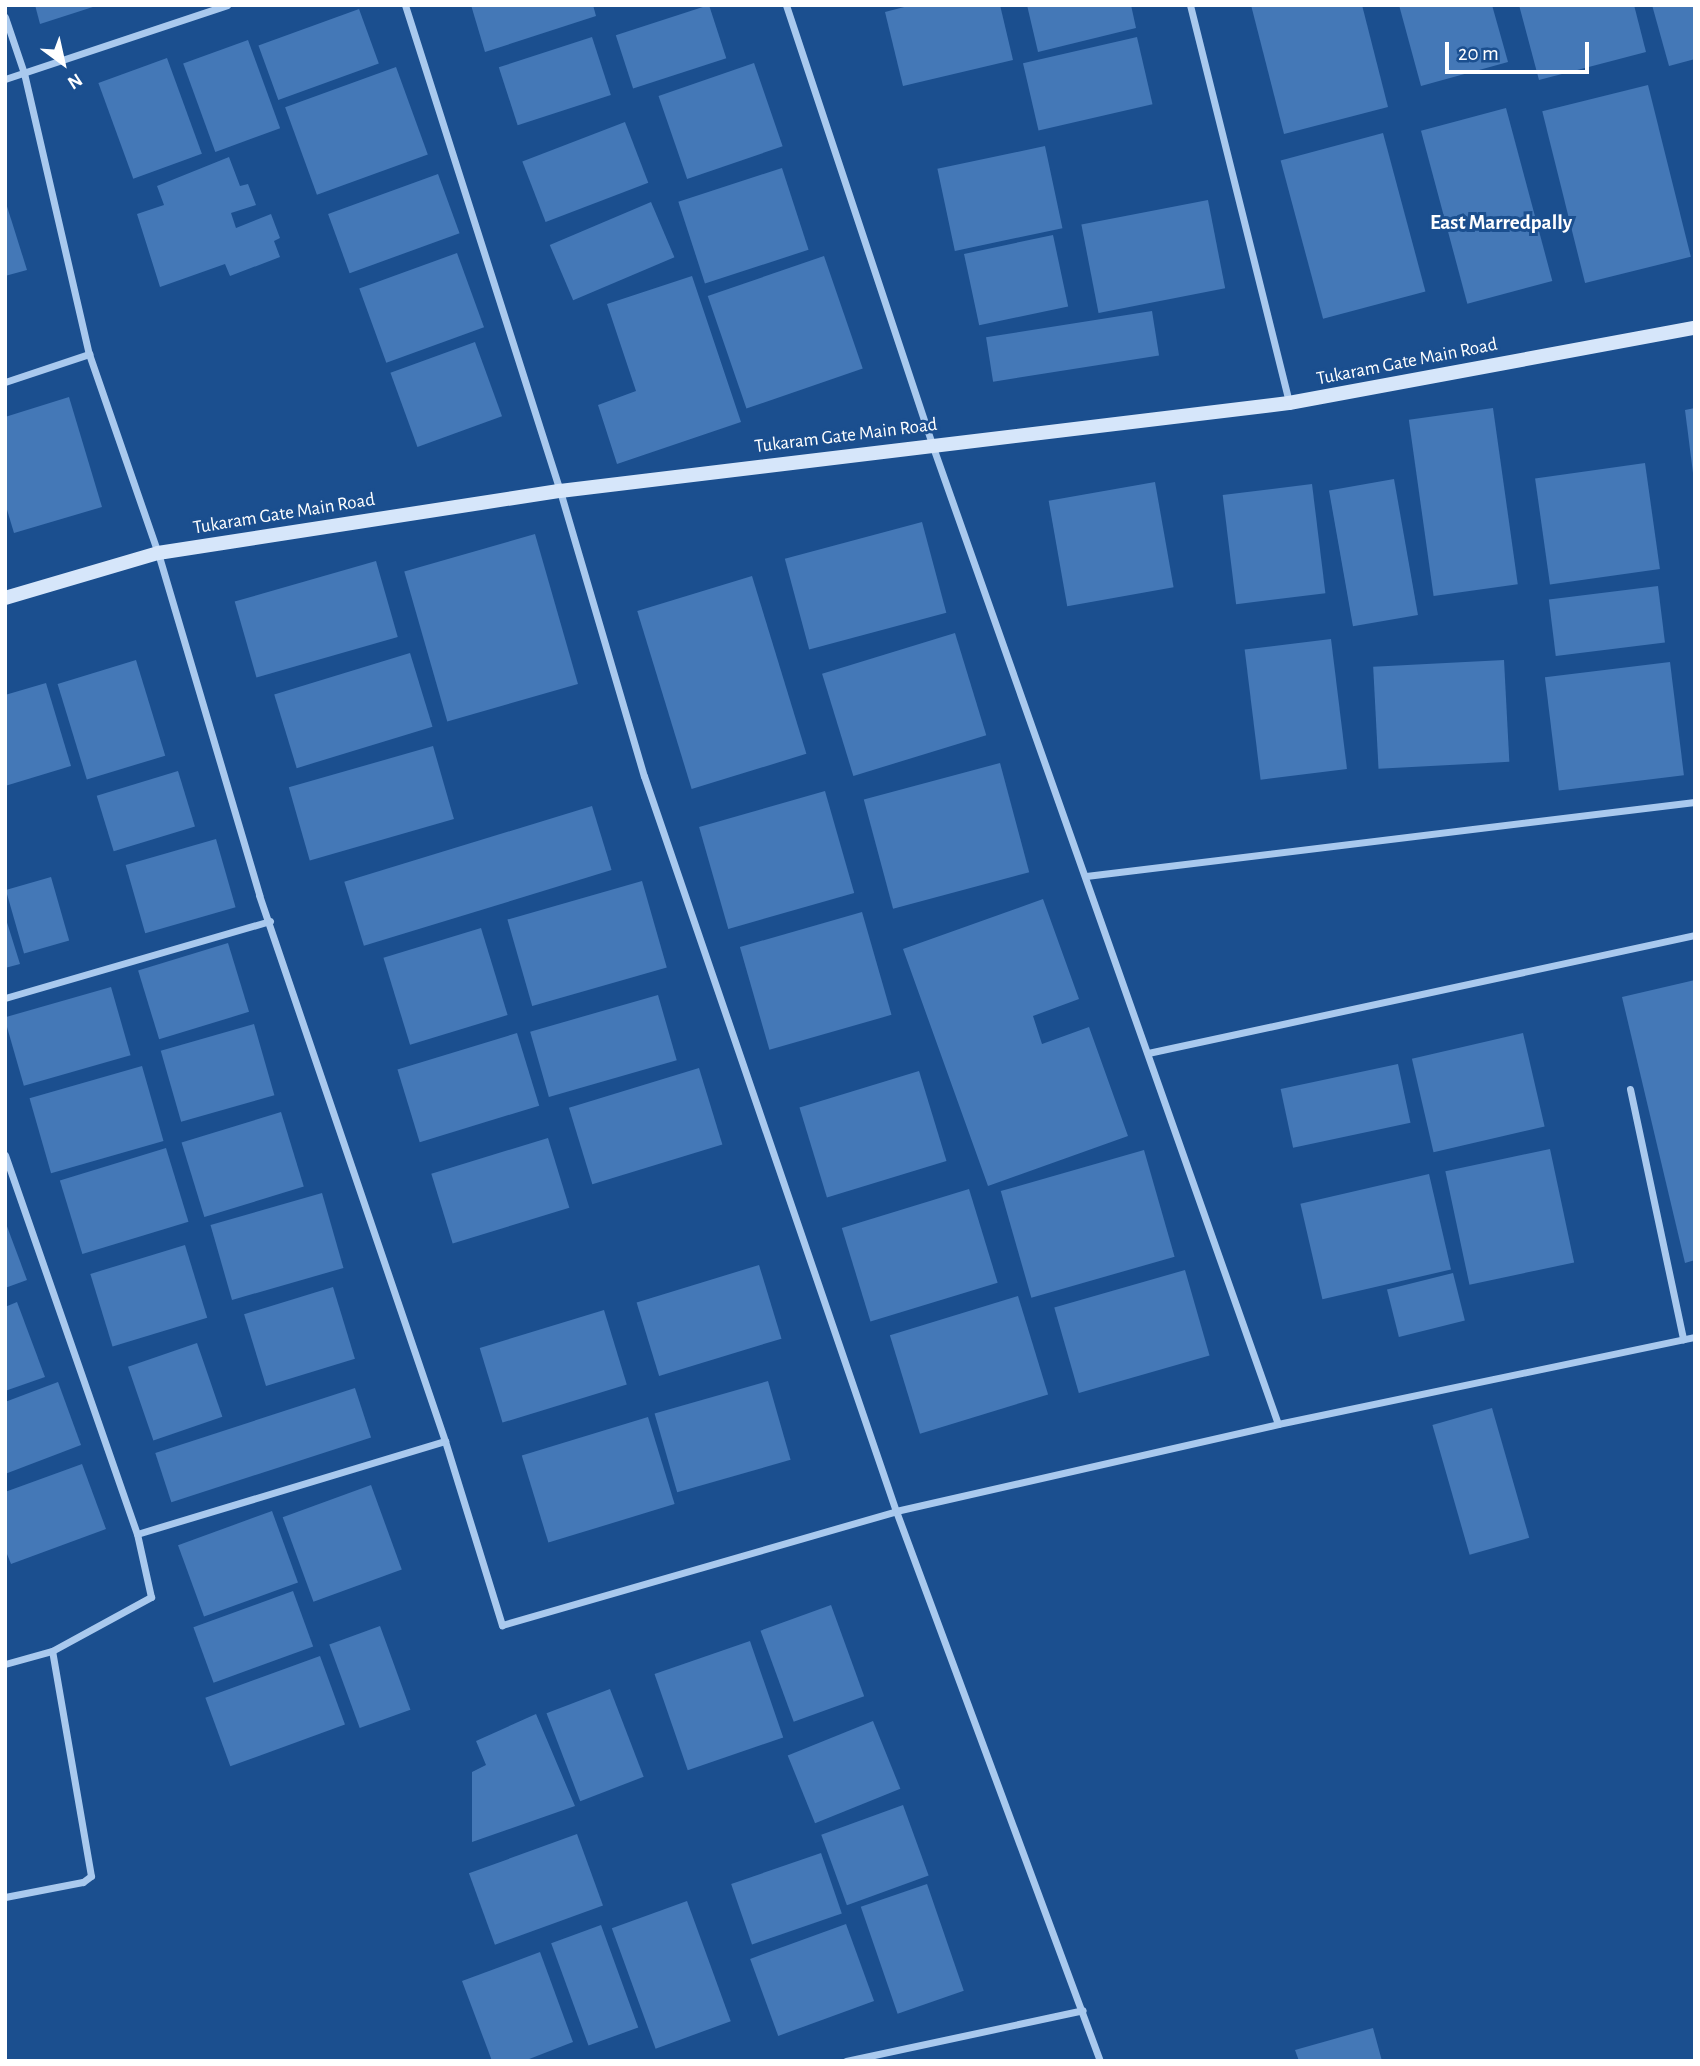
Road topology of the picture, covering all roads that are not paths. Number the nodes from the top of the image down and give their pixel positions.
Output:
1 (227, 5) edge
2 (405, 5) edge
3 (786, 5) edge
4 (1190, 5) edge
5 (5, 17) edge
6 (24, 73) junction
7 (5, 79) edge
8 (1695, 328) edge
9 (89, 354) junction
10 (5, 382) edge
11 (1289, 403) junction
12 (932, 444) junction
13 (560, 491) junction
14 (158, 553) junction
15 (5, 598) edge
16 (1695, 802) edge
17 (1086, 876) junction
18 (270, 921) junction
19 (1695, 935) edge
20 (5, 998) edge
21 (1148, 1053) junction
22 (1630, 1088) dead end
23 (5, 1155) edge
24 (1695, 1337) edge
25 (1683, 1339) junction
26 (1279, 1424) junction
27 (445, 1441) junction
28 (896, 1511) junction
29 (137, 1534) junction
30 (52, 1651) junction
31 (5, 1664) edge
32 (5, 1897) edge
33 (1083, 2010) junction
34 (847, 2061) edge
35 (1100, 2061) edge

1 - 6 street
2 - 13 street
3 - 12 street
4 - 11 street
5 - 6 street
6 - 7 street
6 - 9 street
8 - 11 street, Tukaram Gate Main Road
9 - 10 street
9 - 14 street
11 - 12 street, Tukaram Gate Main Road
12 - 13 street, Tukaram Gate Main Road
12 - 17 street
13 - 14 street, Tukaram Gate Main Road
13 - 28 street
14 - 15 street, Tukaram Gate Main Road
14 - 18 street
16 - 17 street
17 - 21 street
18 - 20 street
18 - 27 street
19 - 21 street
21 - 26 street
22 - 25 street
23 - 29 street
24 - 25 street
25 - 26 street
26 - 28 street
27 - 28 street
27 - 29 street
28 - 33 street
29 - 30 street
30 - 31 street
30 - 32 street
33 - 34 street
33 - 35 street

